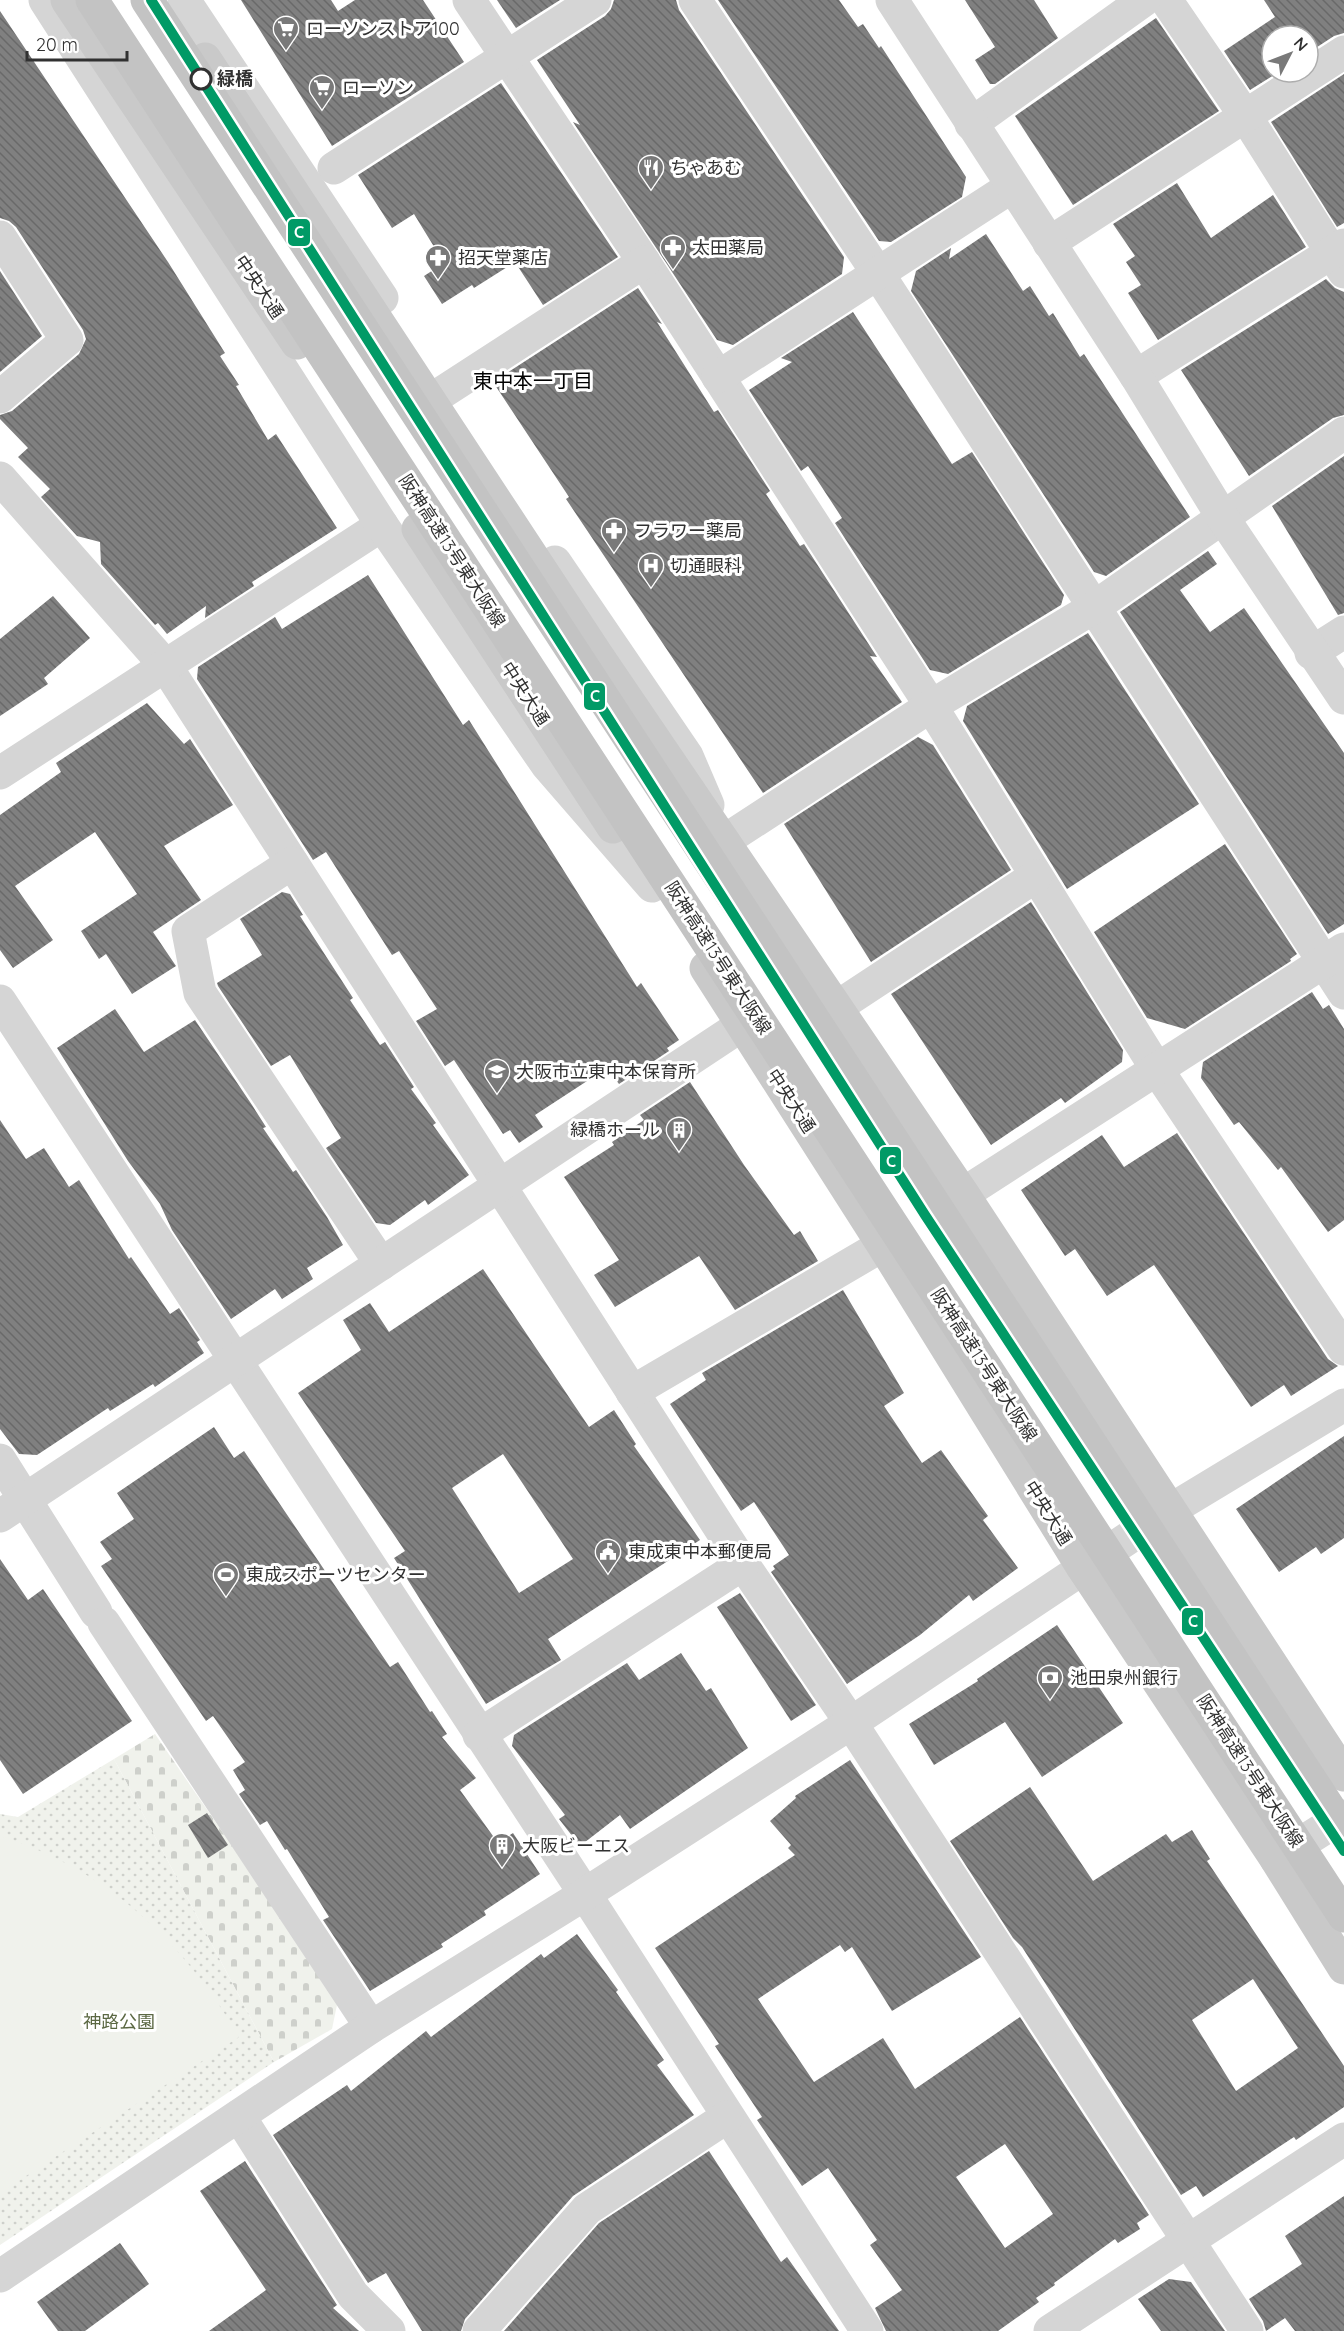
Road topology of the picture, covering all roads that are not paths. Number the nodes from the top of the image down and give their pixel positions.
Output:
1 (45, 0) edge
2 (68, 0) edge
3 (92, 0) edge
4 (147, 0) edge
5 (165, 0) edge
6 (184, 0) edge
7 (469, 0) edge
8 (595, 0) edge
9 (695, 0) edge
10 (892, 0) edge
11 (1144, 0) edge
12 (1166, 0) edge
13 (1344, 52) edge
14 (507, 55) junction
15 (1246, 117) junction
16 (971, 124) junction
17 (334, 168) dead end
18 (1011, 187) junction
19 (0, 237) edge
20 (1049, 243) junction
21 (1340, 257) edge
22 (644, 262) junction
23 (879, 275) junction
24 (1136, 376) junction
25 (718, 377) junction
26 (442, 392) junction
27 (0, 397) edge
28 (1344, 433) edge
29 (0, 477) edge
30 (1223, 518) junction
31 (382, 525) junction
32 (1093, 608) junction
33 (1344, 632) edge
34 (1311, 653) junction
35 (165, 665) junction
36 (1344, 698) edge
37 (930, 706) junction
38 (0, 773) edge
39 (724, 841) junction
40 (292, 863) junction
41 (1036, 876) junction
42 (652, 886) junction
43 (1334, 956) edge
44 (1344, 993) edge
45 (0, 1001) edge
46 (837, 1007) junction
47 (742, 1025) junction
48 (1156, 1068) junction
49 (498, 1187) junction
50 (963, 1194) junction
51 (883, 1245) junction
52 (381, 1264) junction
53 (1344, 1349) edge
54 (236, 1359) junction
55 (632, 1392) junction
56 (1344, 1405) edge
57 (0, 1460) edge
58 (13, 1508) edge
59 (1172, 1509) junction
60 (743, 1564) junction
61 (1083, 1568) junction
62 (851, 1723) junction
63 (479, 1735) junction
64 (1344, 1775) edge
65 (1344, 1816) edge
66 (1344, 1831) edge
67 (1276, 1859) junction
68 (585, 1894) junction
69 (1344, 1916) edge
70 (1344, 1968) edge
71 (371, 2028) junction
72 (239, 2116) junction
73 (726, 2117) junction
74 (1344, 2139) edge
75 (1189, 2239) junction
76 (0, 2276) edge
77 (389, 2331) edge
78 (479, 2331) edge
79 (867, 2331) edge
80 (1050, 2331) edge
81 (1247, 2331) edge

1 - 31 street
2 - 42 main road, 中央大通
3 - 69 highway, 阪神高速13号東大阪線, bridge
4 - 66 highway, bridge
5 - 39 main road
6 - 26 street
7 - 14 street
8 - 14 street
9 - 23 street
10 - 16 street
11 - 16 street
12 - 15 street
13 - 15 street
14 - 17 street
14 - 22 street
15 - 20 street
15 - 21 street
16 - 18 street
18 - 20 street
18 - 23 street
19 - 27 street
20 - 24 street
21 - 24 street
22 - 25 street
22 - 26 street
23 - 25 street
23 - 32 street
24 - 30 street
25 - 37 street
26 - 39 street
28 - 30 street
29 - 35 street
30 - 32 street
30 - 34 street
31 - 35 street
31 - 42 street
32 - 37 street
32 - 43 street
33 - 34 street
34 - 36 street
35 - 38 street
35 - 40 street
37 - 39 street
37 - 41 street
39 - 46 main road
40 - 49 street
40 - 52 street
41 - 46 street
41 - 48 street
42 - 47 main road, 中央大通
43 - 44 street
43 - 48 street
45 - 54 street
46 - 50 main road
47 - 49 street
47 - 51 main road, 中央大通
48 - 50 street
48 - 53 street
49 - 52 street
49 - 55 street
50 - 59 main road
51 - 55 street
51 - 61 main road, 中央大通
52 - 54 street
54 - 58 street
54 - 63 street
55 - 60 street
56 - 59 street
57 - 58 street
58 - 71 street
59 - 61 street
59 - 64 main road
60 - 62 street
60 - 63 street
61 - 62 street
61 - 67 main road, 中央大通
62 - 68 street
62 - 75 street
63 - 68 street
65 - 67 street
67 - 70 main road, 中央大通
68 - 71 street
68 - 73 street
71 - 72 street
72 - 76 street
72 - 77 street
73 - 78 street
73 - 79 street
74 - 75 street
75 - 80 street
75 - 81 street

